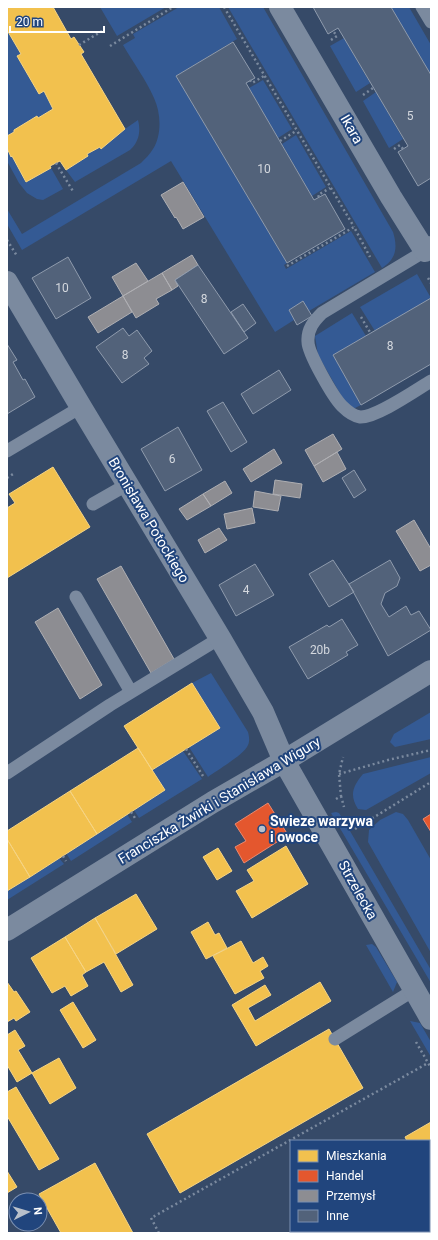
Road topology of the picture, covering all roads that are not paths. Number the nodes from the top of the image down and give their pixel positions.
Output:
1 (280, 7) edge
2 (422, 7) edge
3 (431, 22) edge
4 (428, 249) edge
5 (7, 282) edge
6 (431, 382) edge
7 (81, 407) junction
8 (7, 451) edge
9 (128, 484) junction
10 (93, 504) dead end
11 (76, 597) dead end
12 (220, 638) junction
13 (431, 671) edge
14 (131, 692) junction
15 (284, 761) junction
16 (7, 773) edge
17 (7, 930) edge
18 (414, 990) junction
19 (431, 1019) edge
20 (335, 1039) dead end

1 - 4 street, Ikara
2 - 3 lane
4 - 6 lane, Ikara
5 - 7 street, Bronisława Potockiego
7 - 8 lane
7 - 9 street, Bronisława Potockiego
9 - 10 lane
9 - 12 street, Bronisława Potockiego
11 - 14 lane
12 - 14 lane
12 - 15 street, Bronisława Potockiego
13 - 15 street, Franciszka Żwirki i Stanisława Wigury
14 - 16 lane
15 - 17 street, Franciszka Żwirki i Stanisława Wigury
15 - 18 street, Strzelecka
18 - 19 street, Strzelecka
18 - 20 lane

